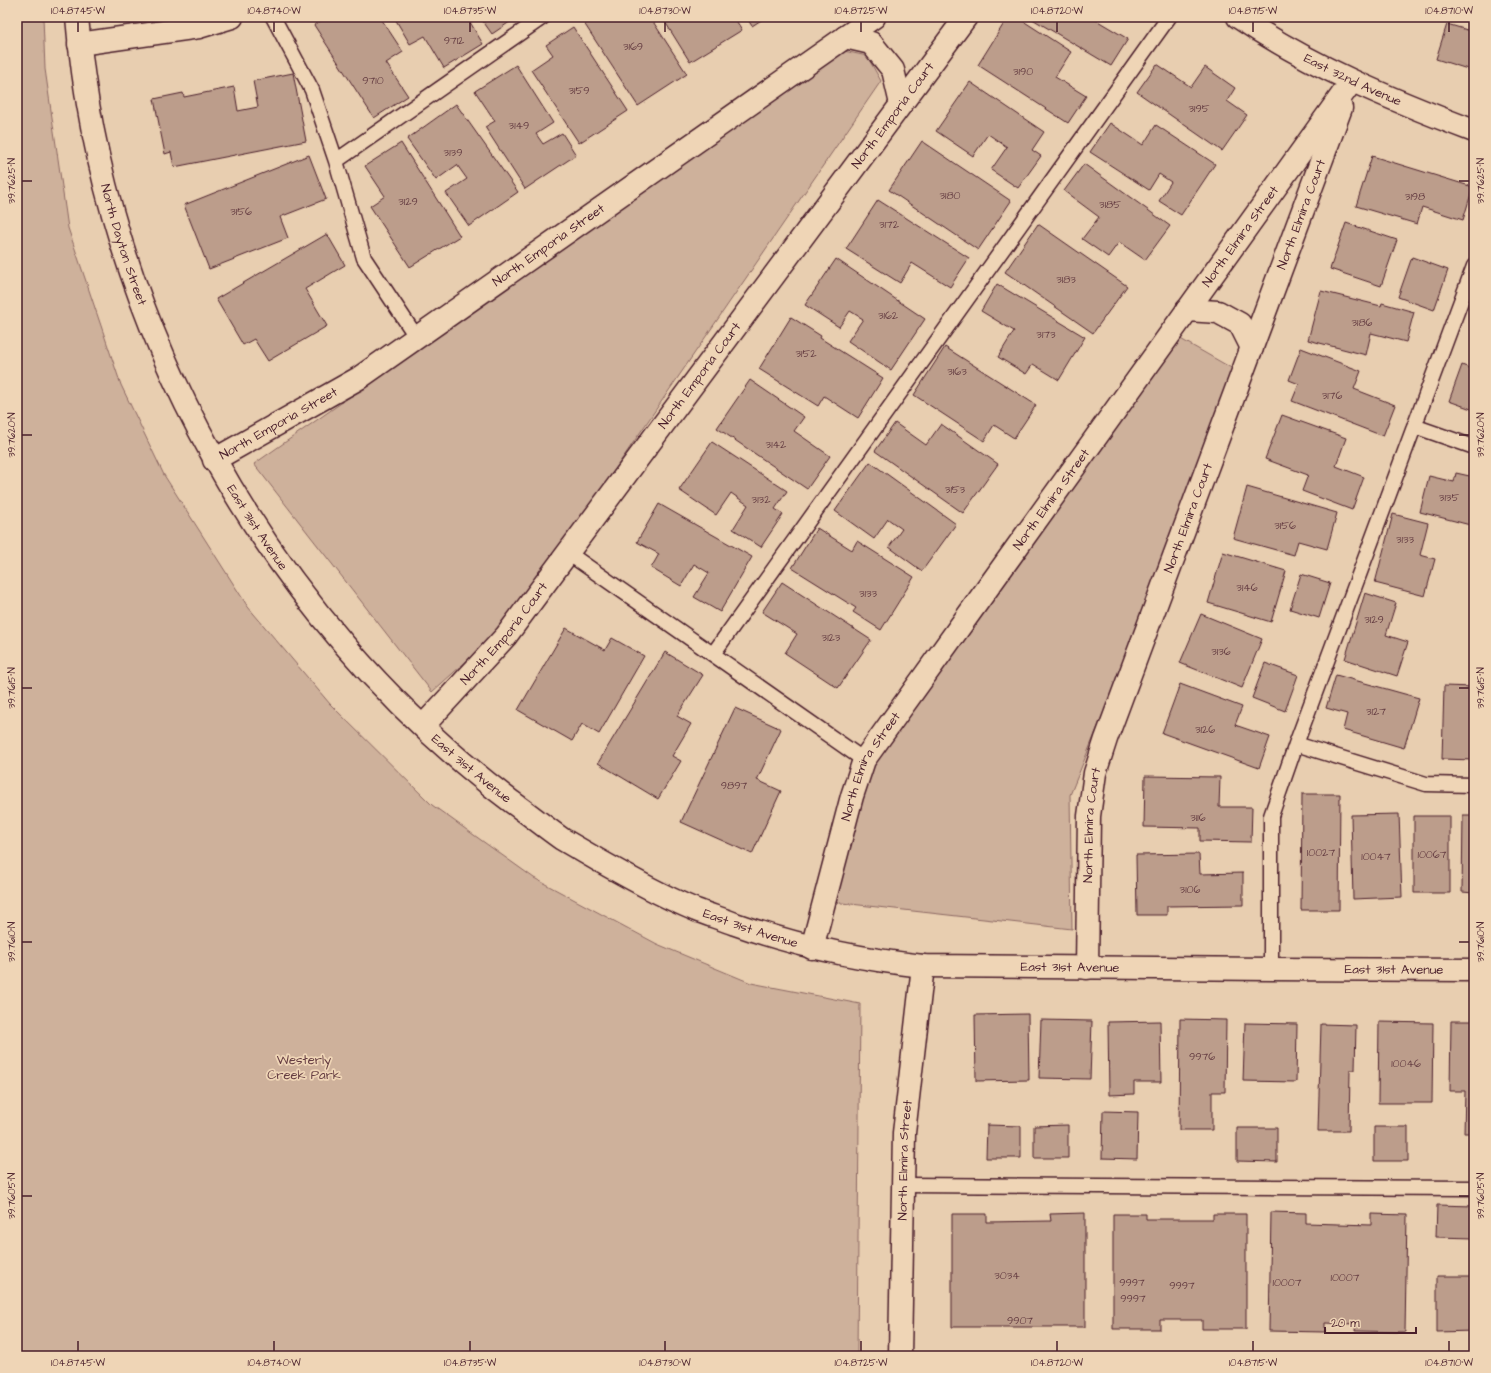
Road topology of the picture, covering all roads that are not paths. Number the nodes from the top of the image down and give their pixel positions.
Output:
1 (77, 17) edge
2 (232, 17) edge
3 (273, 17) edge
4 (542, 17) edge
5 (874, 17) edge
6 (966, 17) edge
7 (1169, 17) edge
8 (1238, 17) edge
9 (845, 37) junction
10 (79, 44) junction
11 (1352, 81) junction
12 (901, 104) junction
13 (1474, 131) edge
14 (336, 162) junction
15 (1474, 266) edge
16 (1187, 310) junction
17 (417, 338) junction
18 (1252, 348) junction
19 (1414, 426) junction
20 (1474, 447) edge
21 (214, 460) junction
22 (568, 553) junction
23 (713, 654) junction
24 (422, 726) junction
25 (1296, 744) junction
26 (864, 760) junction
27 (1474, 785) edge
28 (812, 948) junction
29 (923, 966) junction
30 (1087, 968) junction
31 (1271, 969) junction
32 (1474, 970) edge
33 (904, 1185) junction
34 (1474, 1188) edge
35 (900, 1356) edge

1 - 10 street, North Dayton Street
2 - 10 street
3 - 14 lane
4 - 14 lane
5 - 9 street, North Emporia Street
6 - 12 street, North Emporia Court
7 - 23 lane
8 - 11 street, East 32nd Avenue
9 - 12 street
9 - 17 street, North Emporia Street
10 - 21 street, North Dayton Street
11 - 13 street, East 32nd Avenue
11 - 16 street, North Elmira Street
11 - 18 street, North Elmira Court
12 - 22 street, North Emporia Court
14 - 17 lane
15 - 19 lane
16 - 18 street
16 - 26 street, North Elmira Street
17 - 21 street, North Emporia Street
18 - 30 street, North Elmira Court
19 - 20 lane
19 - 25 lane
21 - 24 street, East 31st Avenue
22 - 23 lane
22 - 24 street, North Emporia Court
23 - 26 lane
24 - 28 street, East 31st Avenue
25 - 27 lane
25 - 31 lane
26 - 28 street, North Elmira Street
28 - 29 street, East 31st Avenue
29 - 30 street, East 31st Avenue
29 - 33 street, North Elmira Street
30 - 31 street, East 31st Avenue
31 - 32 street, East 31st Avenue
33 - 34 lane
33 - 35 street, North Elmira Street

